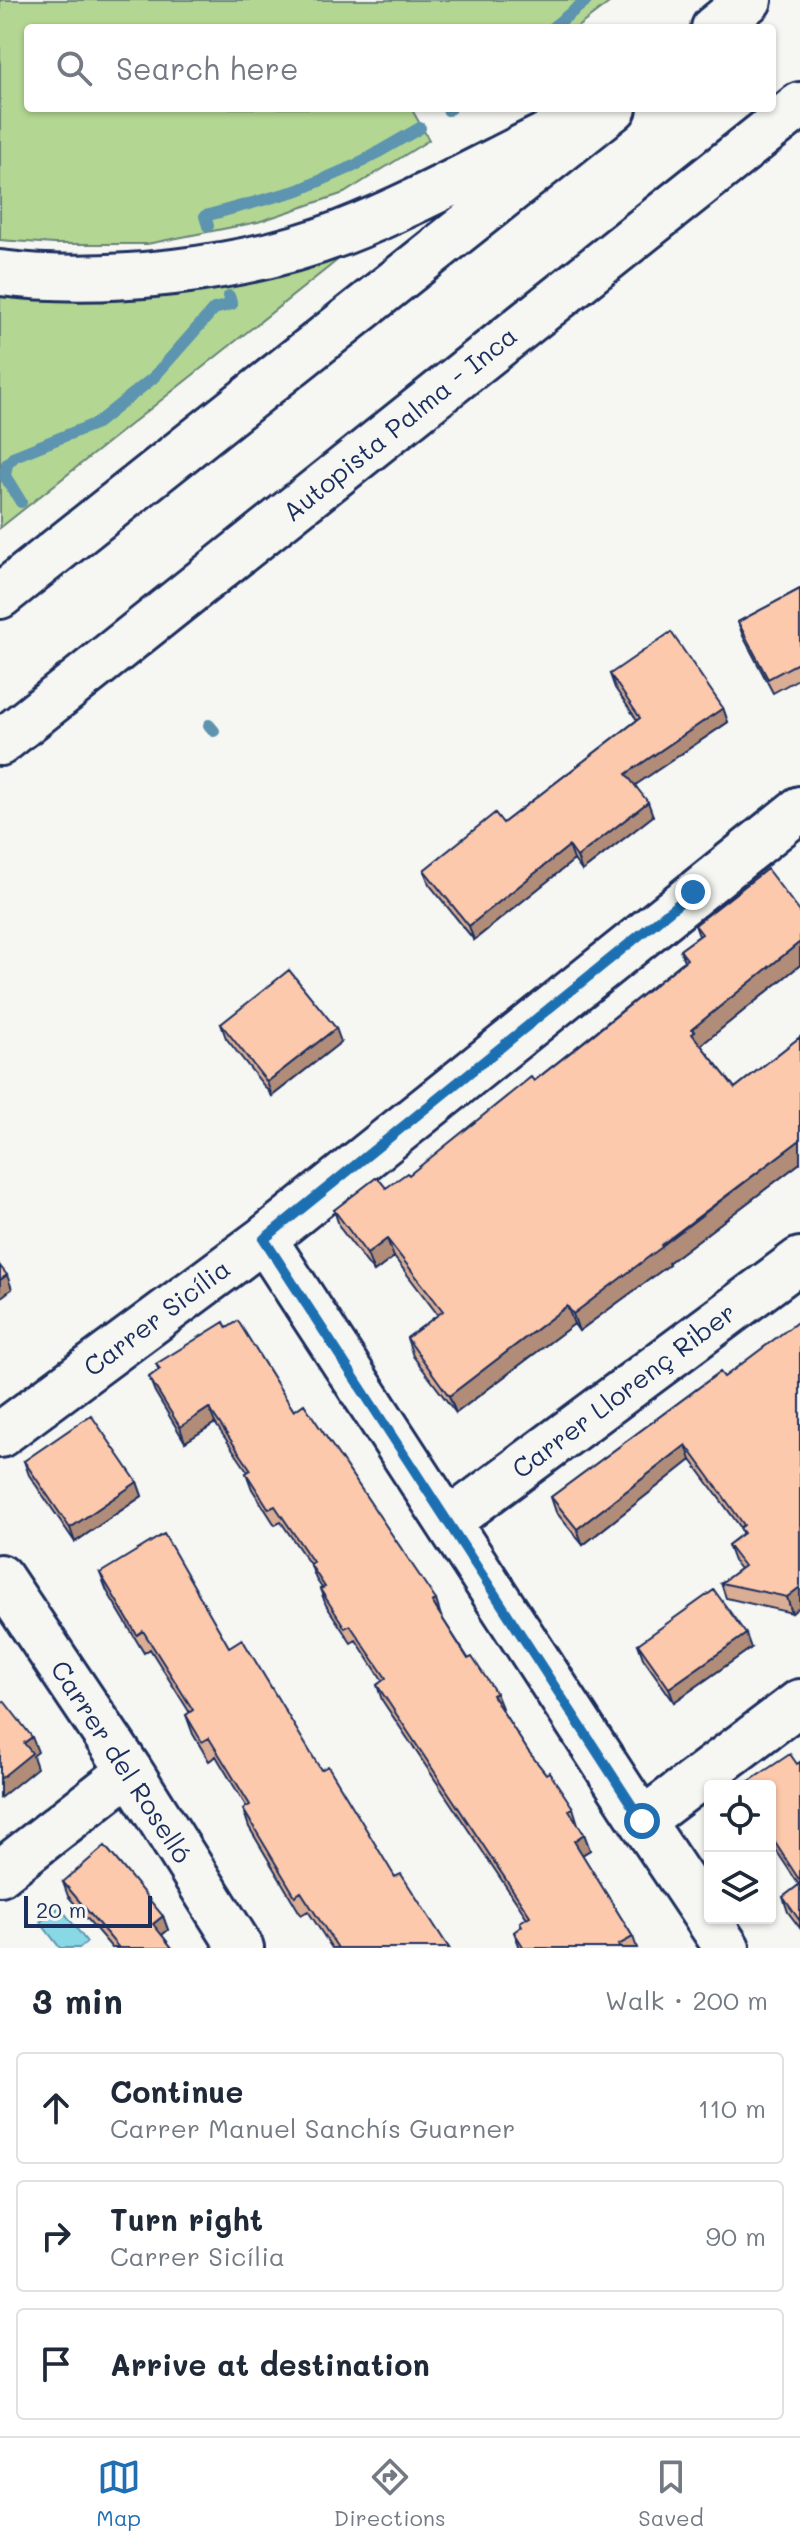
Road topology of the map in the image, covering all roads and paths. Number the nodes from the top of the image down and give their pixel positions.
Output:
1 (749, 0) edge
2 (719, 24) edge
3 (800, 105) edge
4 (593, 112) edge
5 (609, 112) edge
6 (800, 143) edge
7 (672, 208) junction
8 (0, 273) edge
9 (0, 596) edge
10 (0, 743) edge
11 (800, 809) edge
12 (264, 1239) junction
13 (800, 1260) edge
14 (0, 1435) edge
15 (448, 1522) junction
16 (0, 1577) edge
17 (800, 1702) edge
18 (130, 1771) junction
19 (642, 1821) junction
20 (0, 1873) edge
21 (241, 1948) edge
22 (727, 1948) edge

1 - 2 main road
3 - 7 main road, Autopista Palma - Inca
4 - 8 main road
5 - 9 main road
6 - 7 main road
7 - 10 main road, Autopista Palma - Inca
11 - 12 main road, Carrer Sicília
12 - 14 main road, Carrer Sicília
12 - 15 main road
13 - 15 main road, Carrer Llorenç Riber
15 - 19 main road
16 - 18 main road, Carrer del Roselló
17 - 19 main road
18 - 20 main road
18 - 21 main road, Carrer del Roselló
19 - 22 main road

